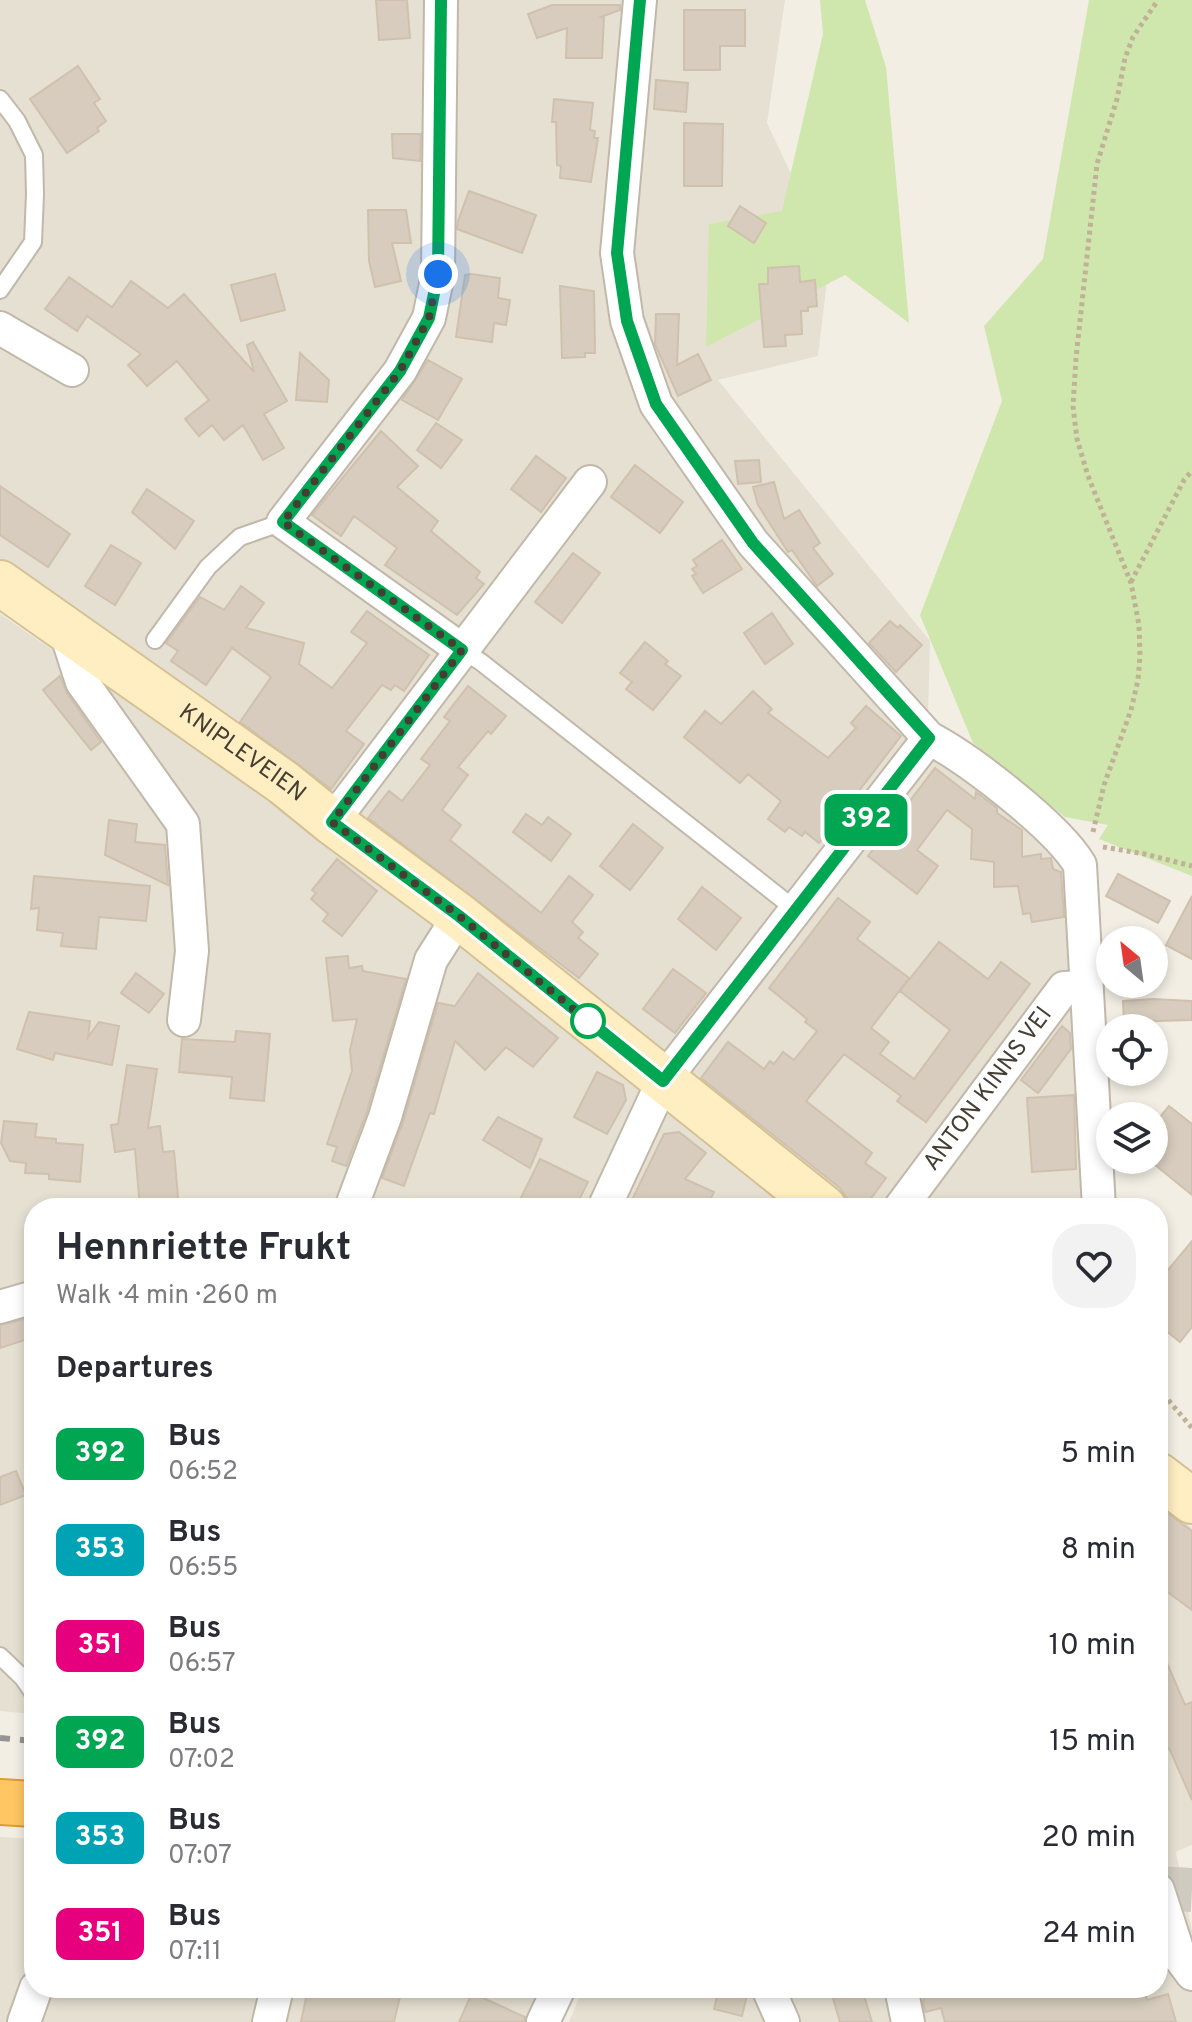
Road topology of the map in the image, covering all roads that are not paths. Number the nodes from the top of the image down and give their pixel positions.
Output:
1 (441, 0) edge
2 (640, 0) edge
3 (0, 99) edge
4 (0, 290) edge
5 (0, 328) edge
6 (72, 370) dead end
7 (590, 482) dead end
8 (283, 522) junction
9 (0, 583) edge
10 (64, 626) junction
11 (155, 640) dead end
12 (462, 650) junction
13 (929, 738) junction
14 (332, 822) junction
15 (796, 910) junction
16 (459, 916) junction
17 (1086, 987) junction
18 (184, 1020) dead end
19 (663, 1081) junction
20 (355, 1198) edge
21 (609, 1198) edge
22 (811, 1198) edge
23 (907, 1198) edge
24 (1098, 1198) edge
25 (24, 1300) edge
26 (0, 1307) edge
27 (1168, 1483) edge
28 (1192, 1501) edge
29 (0, 1656) edge
30 (24, 1679) edge
31 (0, 1802) edge
32 (24, 1803) edge
33 (1168, 1921) edge
34 (1192, 1974) edge
35 (32, 1998) edge
36 (275, 1998) edge
37 (554, 1998) edge
38 (772, 1998) edge
39 (903, 1998) edge
40 (24, 2022) edge
41 (269, 2022) edge
42 (543, 2022) edge
43 (783, 2022) edge
44 (908, 2022) edge

1 - 8 street
2 - 13 street
3 - 4 lane
5 - 6 street
7 - 12 street
8 - 11 lane
8 - 12 street
9 - 10 street, KNIPLEVEIEN
10 - 14 street, KNIPLEVEIEN
10 - 18 street
12 - 14 street
12 - 15 lane
13 - 15 street
13 - 17 street
14 - 16 street, KNIPLEVEIEN
15 - 19 street
16 - 19 street, KNIPLEVEIEN
16 - 20 street
17 - 23 street, ANTON KINNS VEI
17 - 24 street
19 - 21 street
19 - 22 street, KNIPLEVEIEN
25 - 26 street
27 - 28 street
29 - 30 lane
31 - 32 highway
33 - 34 street
35 - 40 street
36 - 41 street
37 - 42 street
38 - 43 street
39 - 44 street

